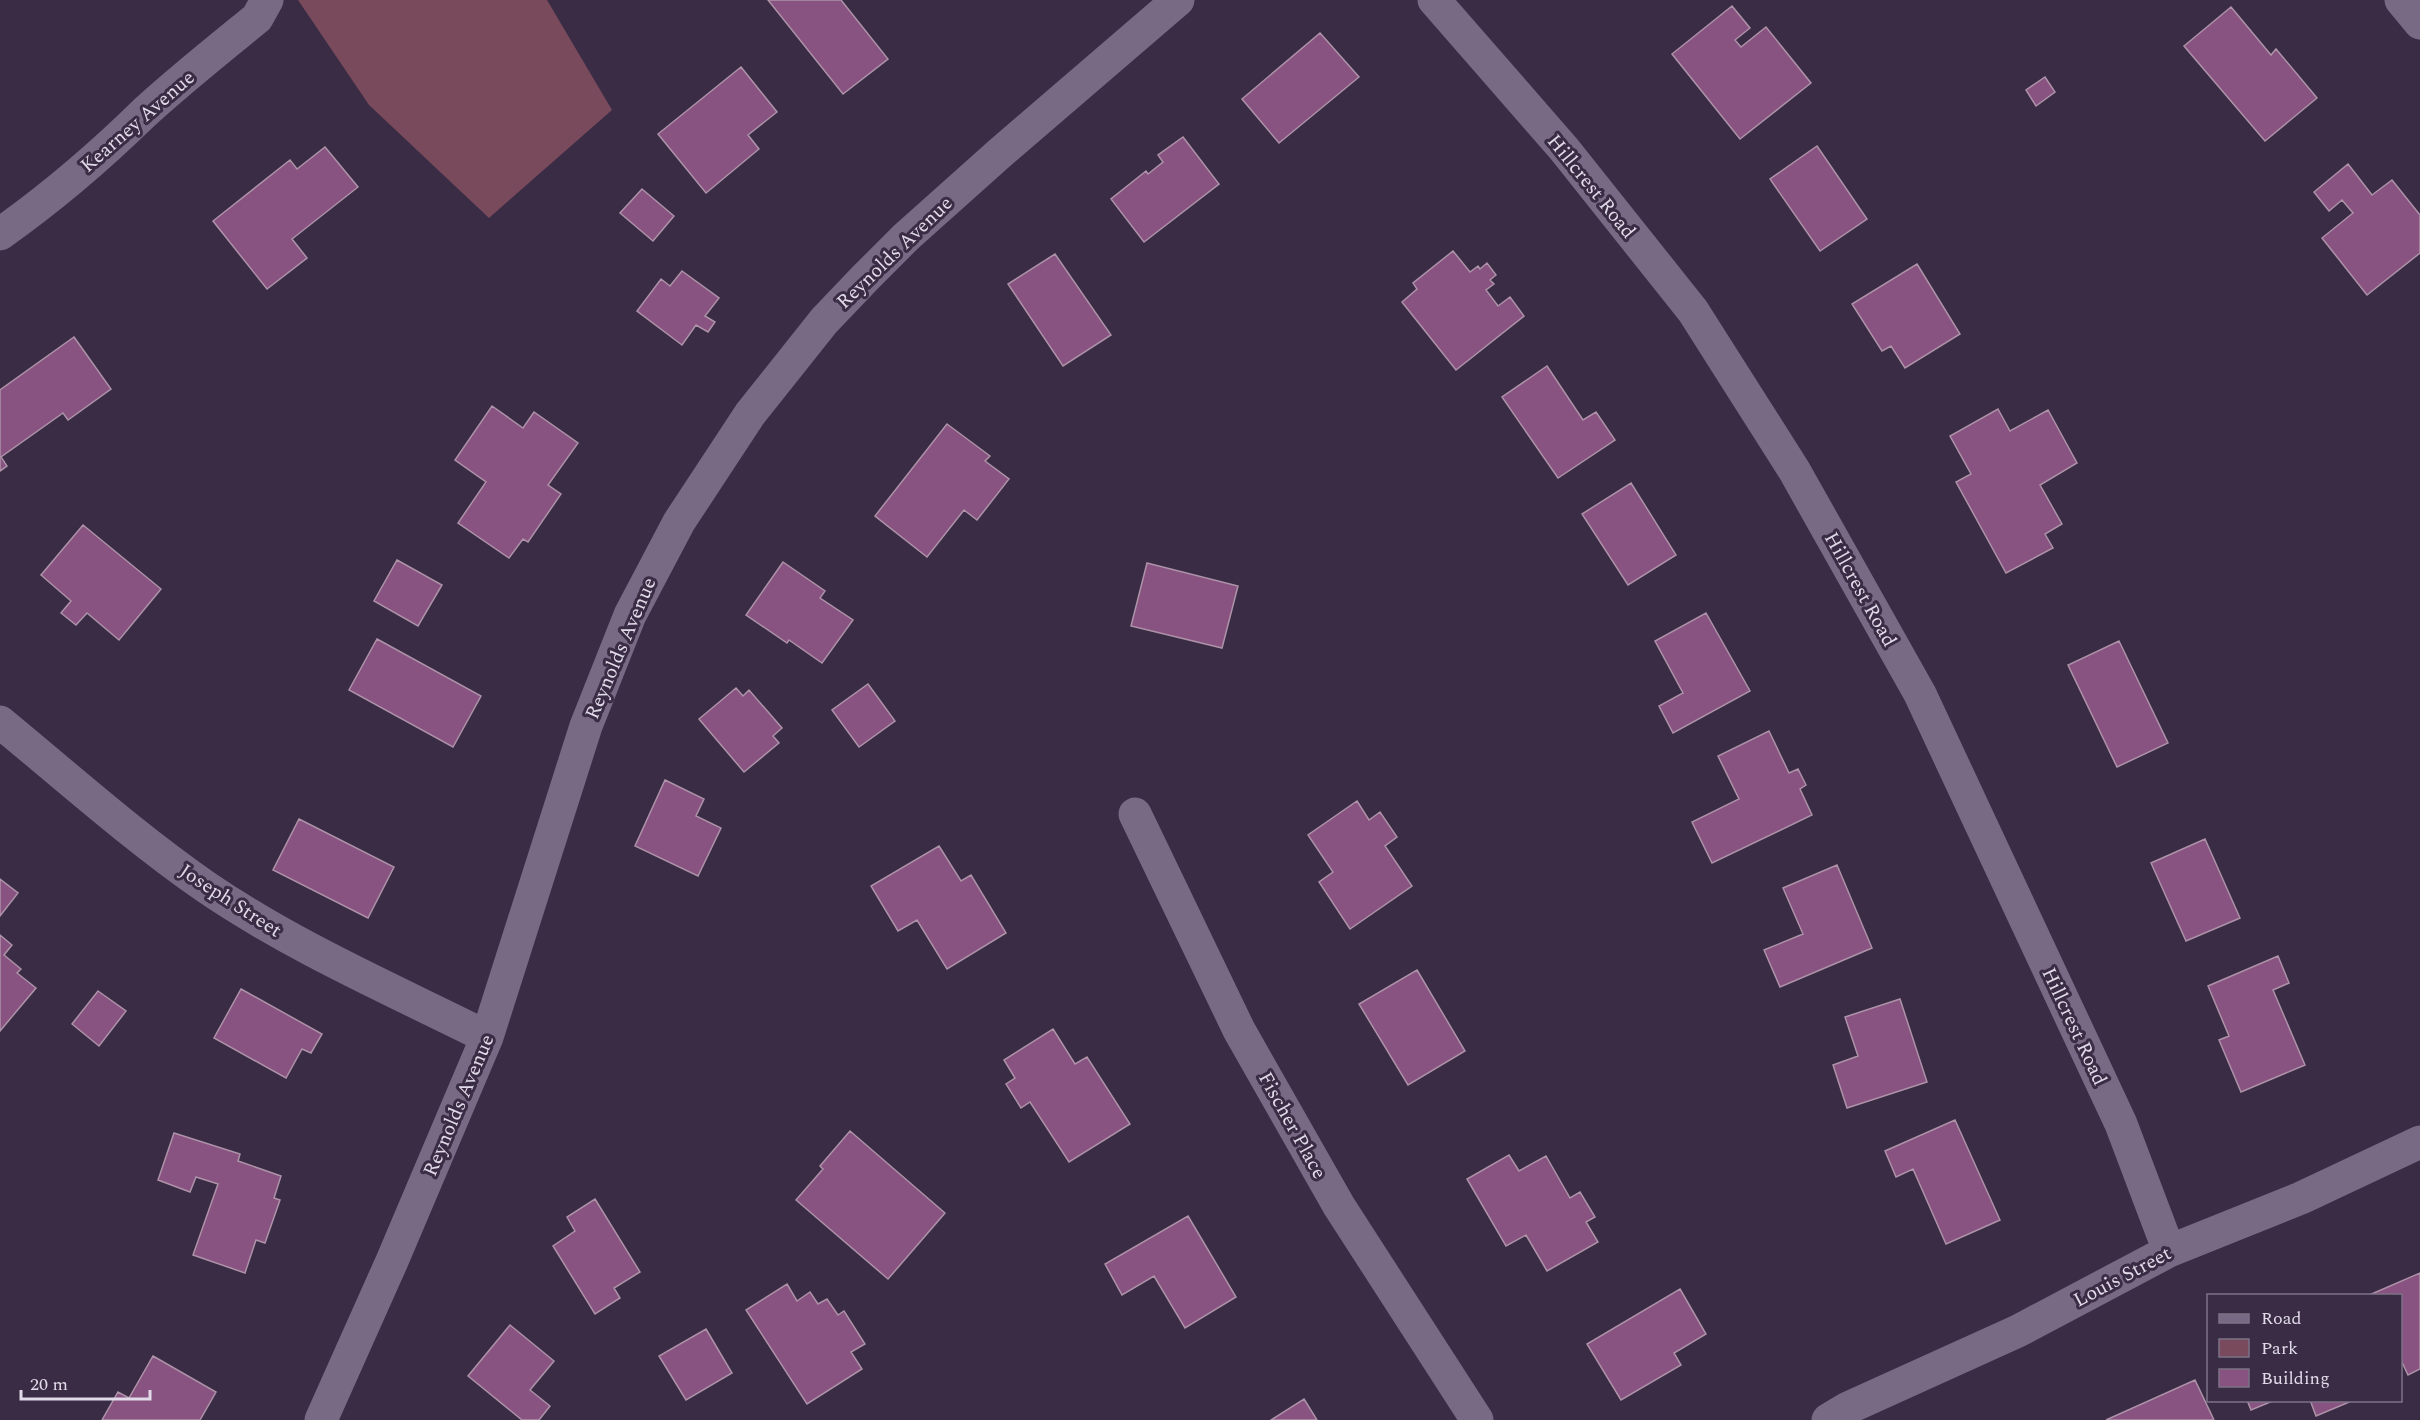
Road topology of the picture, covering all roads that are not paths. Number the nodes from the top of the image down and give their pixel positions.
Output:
1 (267, 0) edge
2 (1178, 0) edge
3 (1434, 0) edge
4 (2401, 0) edge
5 (2420, 22) edge
6 (0, 234) edge
7 (0, 722) edge
8 (1135, 814) dead end
9 (487, 1037) junction
10 (2420, 1142) edge
11 (2169, 1251) junction
12 (321, 1420) edge
13 (1477, 1420) edge
14 (1828, 1420) edge

1 - 6 street, Kearney Avenue
2 - 9 street, Reynolds Avenue
3 - 11 street, Hillcrest Road
4 - 5 street
7 - 9 street, Joseph Street
8 - 13 street, Fischer Place
9 - 12 street, Reynolds Avenue
10 - 11 street, Louis Street
11 - 14 street, Louis Street

